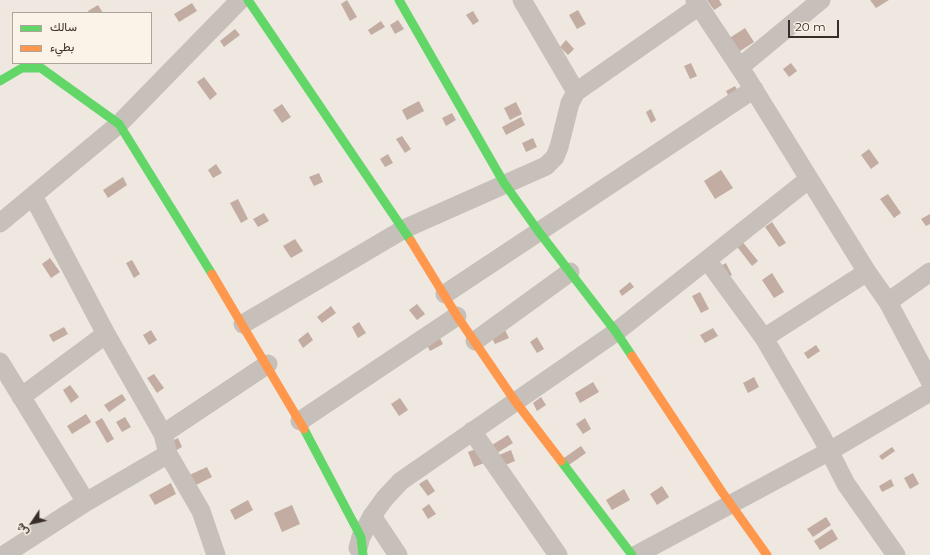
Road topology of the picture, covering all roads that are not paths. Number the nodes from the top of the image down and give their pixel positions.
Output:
1 (240, 0) edge
2 (248, 0) edge
3 (399, 0) edge
4 (522, 0) edge
5 (821, 0) edge
6 (697, 3) edge
7 (740, 67) junction
8 (0, 81) edge
9 (754, 89) junction
10 (576, 92) junction
11 (119, 124) junction
12 (809, 179) junction
13 (504, 183) junction
14 (33, 196) junction
15 (0, 222) edge
16 (404, 229) junction
17 (539, 232) junction
18 (706, 260) junction
19 (570, 272) junction
20 (868, 272) junction
21 (930, 272) edge
22 (445, 294) junction
23 (888, 302) junction
24 (458, 316) junction
25 (243, 324) junction
26 (616, 332) junction
27 (106, 334) junction
28 (764, 338) junction
29 (475, 341) junction
30 (0, 362) edge
31 (268, 364) junction
32 (930, 381) edge
33 (930, 392) edge
34 (21, 397) junction
35 (515, 402) junction
36 (300, 421) junction
37 (472, 431) junction
38 (162, 434) junction
39 (828, 452) junction
40 (168, 454) junction
41 (86, 502) junction
42 (731, 503) junction
43 (372, 516) junction
44 (360, 549) edge
45 (4, 555) edge
46 (216, 555) edge
47 (398, 555) edge
48 (558, 555) edge
49 (632, 555) edge
50 (636, 555) edge
51 (767, 555) edge
52 (896, 555) edge

1 - 11 street
2 - 16 street
3 - 13 street
4 - 10 street
5 - 7 street
6 - 7 street
6 - 10 street
7 - 9 street
8 - 11 street
9 - 12 street
9 - 17 street
10 - 13 street
11 - 14 street
11 - 25 street
12 - 18 street
12 - 20 street
13 - 16 street
13 - 17 street
14 - 15 street
14 - 27 street
16 - 22 street
16 - 25 street
17 - 19 street
17 - 22 street
18 - 26 street
18 - 28 street
19 - 26 street
19 - 29 street
20 - 23 street
20 - 28 street
21 - 23 street
22 - 24 street
23 - 32 street
24 - 29 street
24 - 36 street
25 - 31 street
26 - 35 street
26 - 42 street
27 - 34 street
27 - 38 street
28 - 39 street
29 - 35 street
30 - 34 street
31 - 36 street
31 - 38 street
33 - 39 street
34 - 41 street
35 - 37 street
35 - 49 street
36 - 44 street
37 - 43 street
37 - 48 street
38 - 40 street
39 - 42 street
39 - 52 street
40 - 41 street
40 - 46 street
41 - 45 street
42 - 50 street
42 - 51 street
43 - 44 street
43 - 47 street

